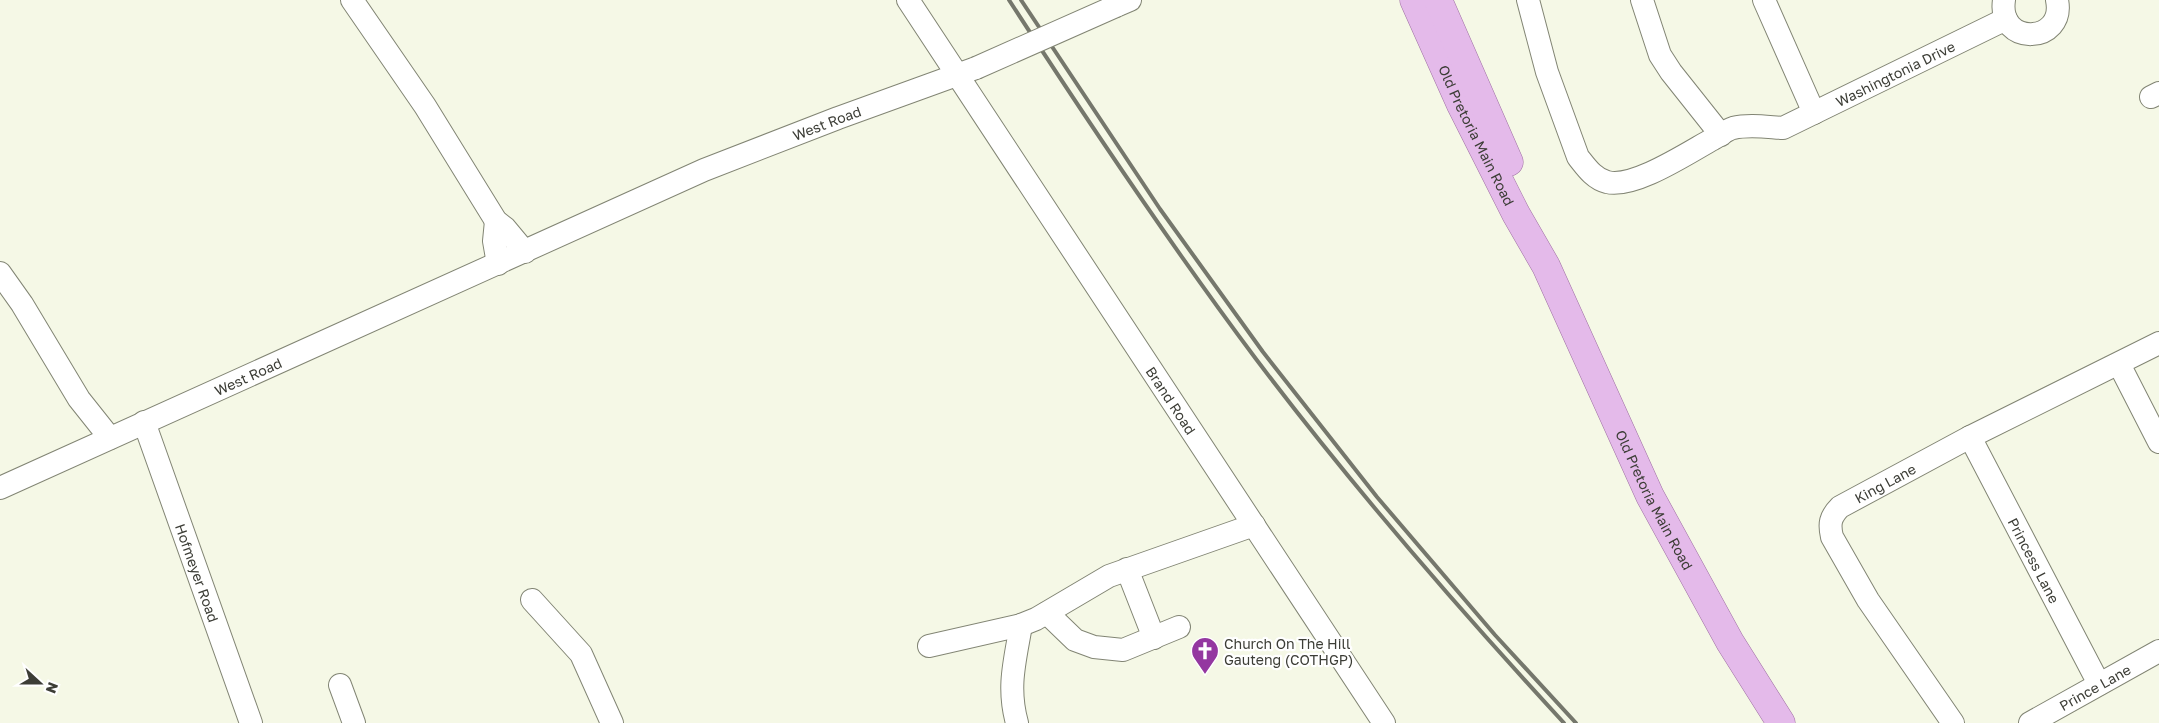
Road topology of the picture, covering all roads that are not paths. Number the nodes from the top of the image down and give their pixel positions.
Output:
1 (352, 0) edge
2 (908, 0) edge
3 (1414, 0) edge
4 (1438, 0) edge
5 (1528, 0) edge
6 (1642, 0) edge
7 (1764, 0) edge
8 (2056, 0) edge
9 (1123, 3) edge
10 (2005, 10) edge
11 (967, 72) junction
12 (1814, 113) junction
13 (1721, 135) junction
14 (496, 221) junction
15 (525, 252) junction
16 (498, 264) junction
17 (1546, 266) junction
18 (0, 273) edge
19 (2159, 343) edge
20 (2119, 364) junction
21 (144, 422) junction
22 (1970, 437) junction
23 (110, 438) junction
24 (2159, 442) edge
25 (0, 488) edge
26 (1254, 525) junction
27 (1127, 569) junction
28 (532, 600) dead end
29 (1047, 612) junction
30 (1020, 625) junction
31 (1179, 627) dead end
32 (1154, 638) junction
33 (929, 646) dead end
34 (2159, 651) edge
35 (2099, 684) junction
36 (340, 685) dead end
37 (251, 723) edge
38 (354, 723) edge
39 (612, 723) edge
40 (1017, 723) edge
41 (1384, 723) edge
42 (1781, 723) edge
43 (1953, 723) edge
44 (2030, 723) edge

1 - 14 street
2 - 11 street, Brand Road
3 - 17 main road, Old Pretoria Main Road
4 - 17 main road, Old Pretoria Main Road
5 - 13 street
6 - 13 street
7 - 12 street
8 - 10 street
9 - 11 street, West Road, bridge
10 - 12 street, Washingtonia Drive
11 - 15 street, West Road
11 - 26 street, Brand Road
12 - 13 street, Washingtonia Drive
14 - 15 street
14 - 16 street
15 - 16 street, West Road
16 - 21 street, West Road
17 - 42 main road, Old Pretoria Main Road
18 - 23 street
19 - 20 street, King Lane
20 - 22 street, King Lane
20 - 24 street
21 - 23 street, West Road
21 - 37 street, Hofmeyer Road
22 - 35 street, Princess Lane
22 - 43 street, King Lane
23 - 25 street, West Road
26 - 27 street
26 - 41 street, Brand Road
27 - 29 street
27 - 32 street
28 - 39 street
29 - 30 street
29 - 32 street
30 - 33 street
30 - 40 street
31 - 32 street
34 - 35 street, Prince Lane
35 - 44 street, Prince Lane
36 - 38 street

